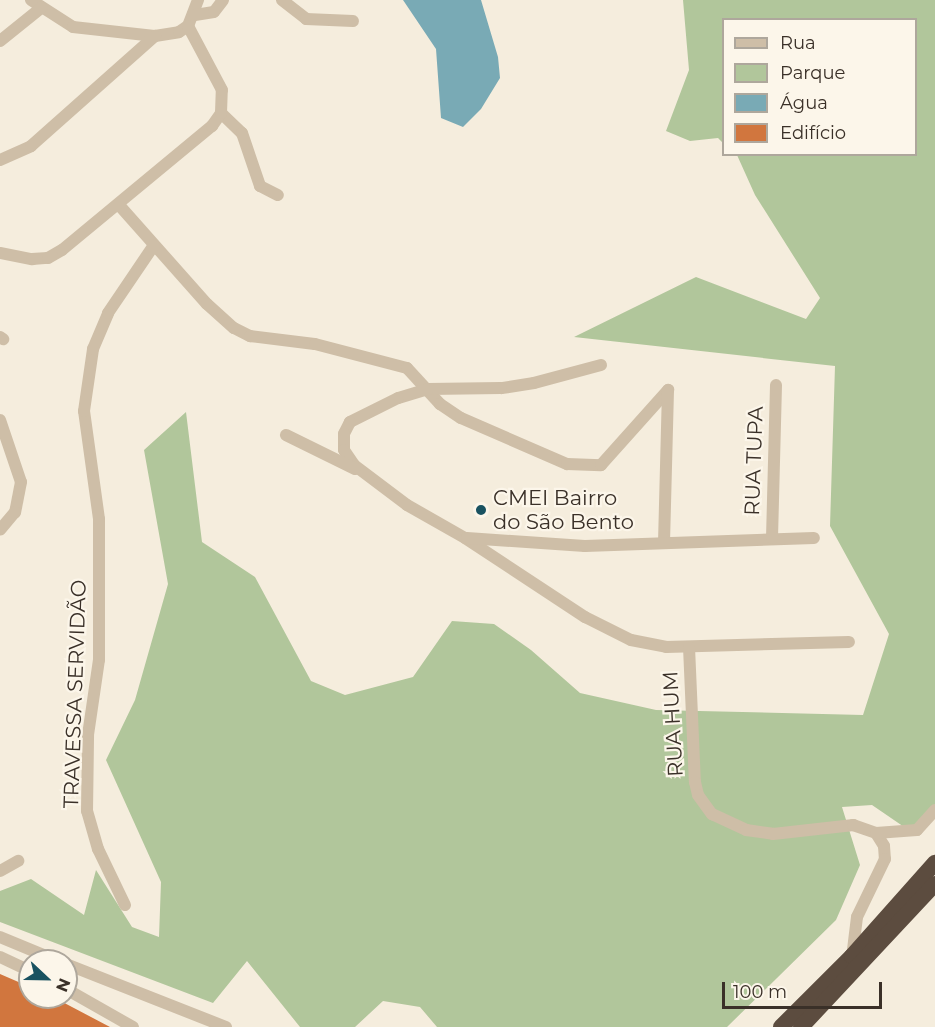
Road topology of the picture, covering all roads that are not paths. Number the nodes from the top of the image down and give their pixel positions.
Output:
1 (198, 0) edge
2 (223, 0) edge
3 (282, 0) edge
4 (36, 4) edge
5 (191, 20) junction
6 (352, 21) dead end
7 (154, 36) junction
8 (0, 41) edge
9 (221, 112) junction
10 (0, 160) edge
11 (278, 195) dead end
12 (119, 205) junction
13 (154, 245) junction
14 (0, 253) edge
15 (601, 365) dead end
16 (776, 385) dead end
17 (428, 389) junction
18 (0, 420) edge
19 (286, 435) dead end
20 (365, 474) junction
21 (0, 530) edge
22 (465, 538) junction
23 (772, 538) junction
24 (814, 538) dead end
25 (664, 543) junction
26 (849, 642) dead end
27 (689, 647) junction
28 (935, 810) edge
29 (876, 833) junction
30 (18, 861) dead end
31 (935, 863) edge
32 (0, 870) edge
33 (935, 884) edge
34 (125, 905) dead end
35 (0, 937) edge
36 (29, 949) edge
37 (852, 956) junction
38 (0, 957) edge
39 (18, 965) edge
40 (78, 969) edge
41 (78, 996) edge
42 (134, 1027) edge
43 (226, 1027) edge
44 (781, 1027) edge
45 (801, 1027) edge

1 - 5 street
2 - 5 street
3 - 6 street
4 - 7 street
4 - 8 street
5 - 7 street
5 - 9 street
7 - 10 street
9 - 11 street
9 - 12 street
12 - 13 street
12 - 14 street
13 - 17 street
13 - 34 street, TRAVESSA SERVIDÃO
15 - 17 street
16 - 23 street, RUA TUPA
17 - 20 street
17 - 25 street
18 - 21 street
19 - 20 street
20 - 22 street
22 - 25 street
22 - 27 street
23 - 24 street
23 - 25 street
26 - 27 street
27 - 29 street, RUA HUM
28 - 29 street, RUA HUM
29 - 37 street
30 - 32 street
31 - 37 highway
33 - 45 highway
35 - 36 street
37 - 44 highway
38 - 39 street
40 - 43 street
41 - 42 street

